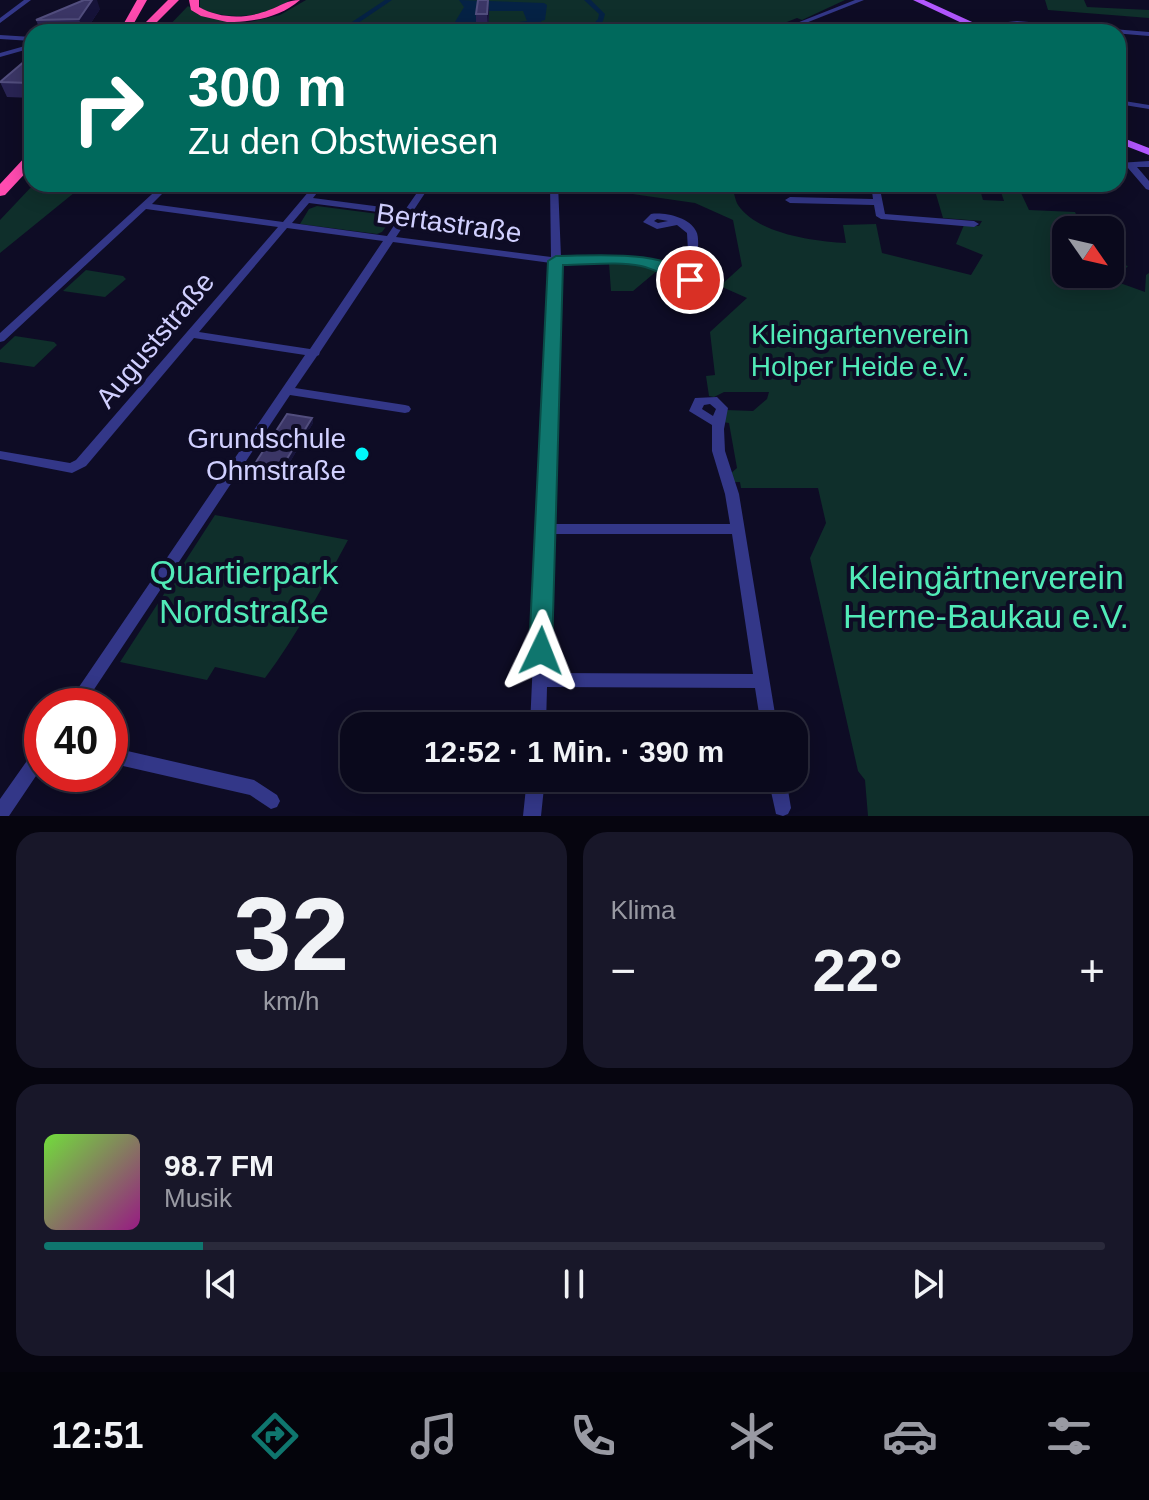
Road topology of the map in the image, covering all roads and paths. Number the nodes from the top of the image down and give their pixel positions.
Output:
1 (28, 0) edge
2 (142, 0) edge
3 (174, 0) edge
4 (187, 0) edge
5 (194, 0) edge
6 (297, 0) edge
7 (861, 0) edge
8 (917, 0) edge
9 (929, 0) edge
10 (1, 20) edge
11 (128, 24) edge
12 (149, 24) edge
13 (162, 24) edge
14 (229, 24) edge
15 (798, 24) edge
16 (977, 24) edge
17 (979, 24) edge
18 (1126, 32) edge
19 (1149, 34) edge
20 (0, 37) edge
21 (22, 39) joint
22 (24, 45) edge
23 (0, 53) edge
24 (1126, 103) edge
25 (1149, 107) edge
26 (1126, 142) edge
27 (24, 150) edge
28 (1126, 151) edge
29 (1149, 152) edge
30 (1149, 161) edge
31 (24, 166) edge
32 (1126, 166) edge
33 (1131, 166) junction
34 (0, 176) edge
35 (1149, 187) edge
36 (0, 192) edge
37 (160, 192) edge
38 (313, 192) edge
39 (421, 192) edge
40 (554, 192) edge
41 (876, 192) edge
42 (306, 200) junction
43 (790, 200) dead end
44 (878, 202) junction
45 (146, 206) junction
46 (406, 213) junction
47 (676, 222) dead end
48 (974, 224) dead end
49 (283, 226) junction
50 (388, 239) junction
51 (556, 261) junction
52 (672, 270) junction
53 (690, 280) dead end
54 (192, 334) junction
55 (0, 339) edge
56 (315, 353) junction
57 (288, 391) junction
58 (405, 409) dead end
59 (715, 422) dead end
60 (0, 455) edge
61 (545, 529) junction
62 (737, 529) junction
63 (540, 680) junction
64 (762, 681) junction
65 (86, 688) edge
66 (539, 712) edge
67 (767, 712) edge
68 (128, 759) edge
69 (24, 779) edge
70 (535, 792) edge
71 (779, 792) edge
72 (271, 801) dead end
73 (782, 808) dead end
74 (0, 814) edge
75 (532, 816) edge

1 - 10 street
2 - 11 highway
3 - 12 highway
4 - 13 highway
5 - 6 highway
6 - 14 highway
7 - 15 street
8 - 16 main road
9 - 17 main road
18 - 19 street
20 - 21 street
21 - 23 street
22 - 23 street
24 - 25 street
26 - 29 main road
27 - 34 highway
28 - 30 main road
30 - 33 street
31 - 36 highway
32 - 33 street
33 - 35 street
37 - 45 street
38 - 42 street, Auguststraße
39 - 46 street
40 - 51 street
41 - 44 street
42 - 46 street
42 - 49 street, Auguststraße
43 - 44 street
44 - 48 street
45 - 49 street, Bertastraße
45 - 55 street
46 - 50 street
47 - 52 street
49 - 50 street, Bertastraße
49 - 54 street, Auguststraße
50 - 51 street, Bertastraße
50 - 56 street
51 - 52 street, Bertastraße
51 - 61 street
52 - 53 street, Bertastraße
54 - 56 street
54 - 60 street, Auguststraße
56 - 57 street
57 - 58 street
57 - 65 street
59 - 62 street
61 - 62 street
61 - 63 street
62 - 64 street
63 - 64 street
63 - 66 street
64 - 67 street
68 - 72 street
69 - 74 street
70 - 75 street
71 - 73 street

